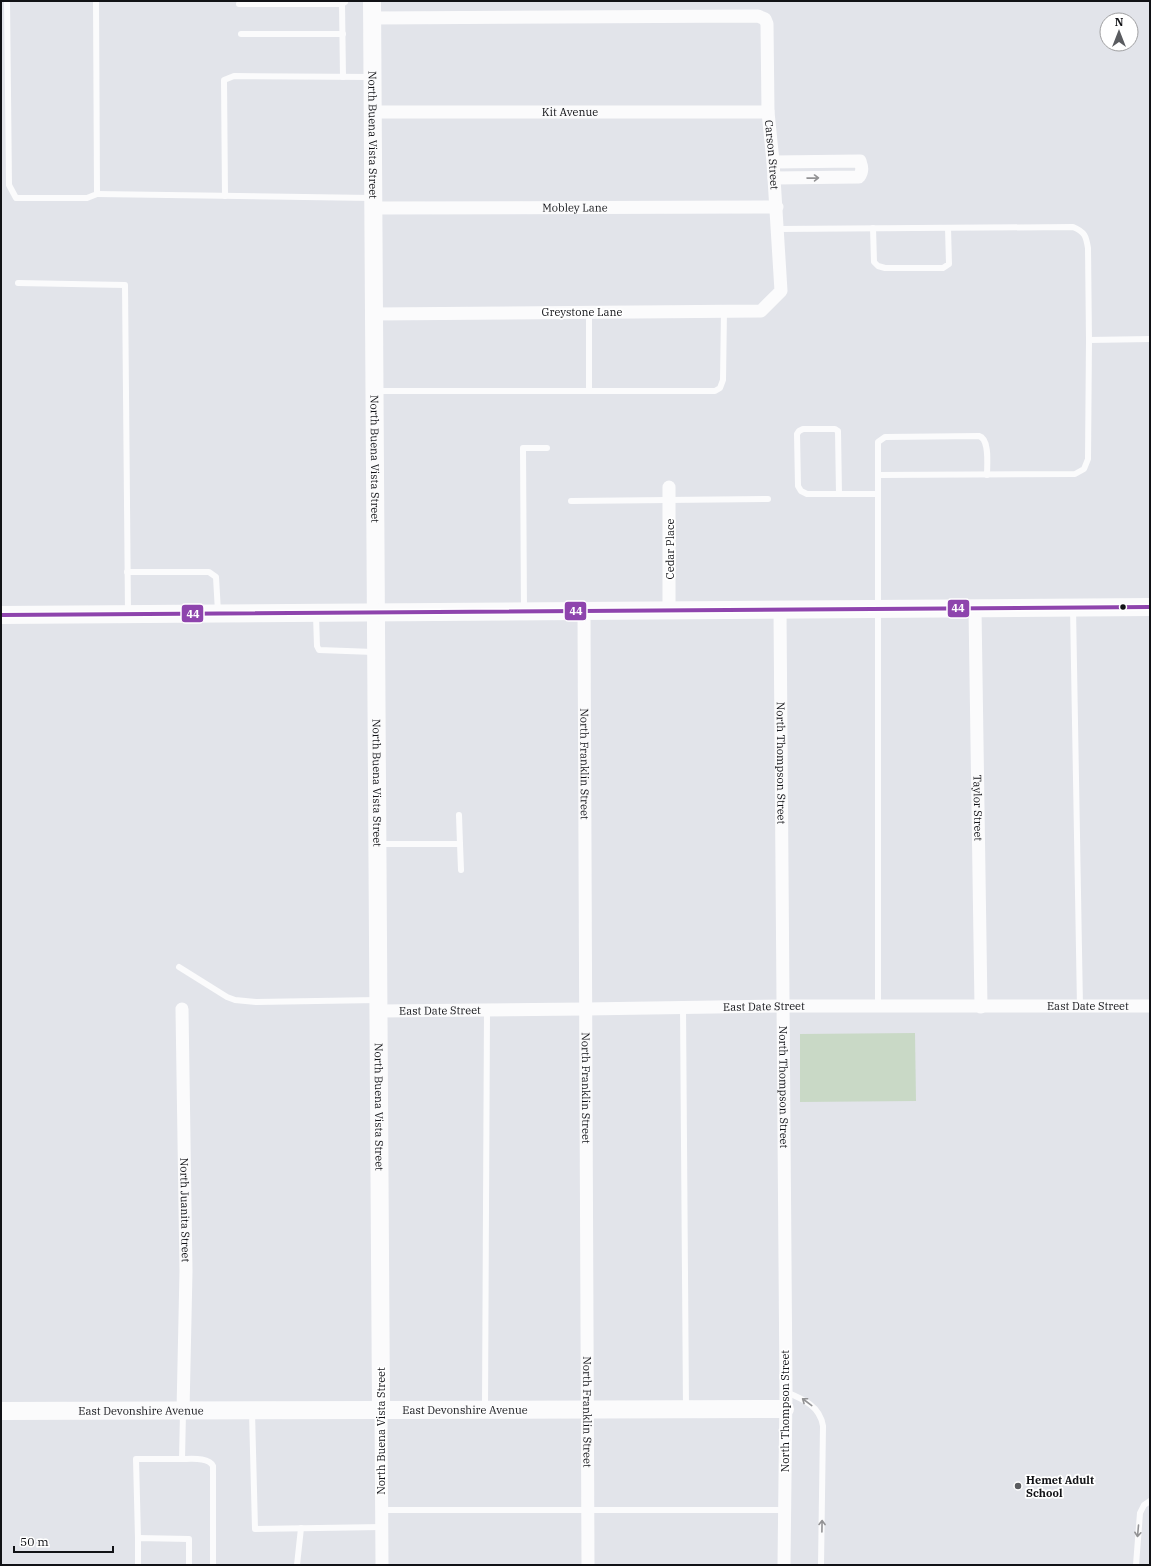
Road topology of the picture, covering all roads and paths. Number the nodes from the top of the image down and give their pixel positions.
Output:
1 (7, 1) edge
2 (96, 1) edge
3 (344, 2) edge
4 (239, 4) dead end
5 (372, 9) edge
6 (241, 34) dead end
7 (343, 34) junction
8 (343, 77) junction
9 (373, 77) junction
10 (373, 112) junction
11 (768, 112) junction
12 (773, 162) junction
13 (774, 178) junction
14 (97, 194) junction
15 (226, 196) junction
16 (374, 203) junction
17 (777, 207) junction
18 (874, 228) junction
19 (948, 228) junction
20 (778, 229) junction
21 (18, 283) dead end
22 (781, 291) joint
23 (724, 311) junction
24 (589, 312) junction
25 (374, 314) junction
26 (1150, 339) edge
27 (1089, 340) junction
28 (375, 391) junction
29 (589, 391) junction
30 (547, 448) dead end
31 (878, 475) junction
32 (987, 475) junction
33 (670, 494) junction
34 (838, 494) junction
35 (878, 494) junction
36 (768, 499) dead end
37 (571, 501) dead end
38 (127, 572) junction
39 (1150, 607) edge
40 (1074, 608) junction
41 (878, 609) junction
42 (975, 609) junction
43 (669, 610) junction
44 (780, 610) junction
45 (584, 611) junction
46 (376, 612) junction
47 (524, 612) junction
48 (218, 613) junction
49 (316, 613) junction
50 (128, 614) junction
51 (1, 615) edge
52 (377, 652) junction
53 (459, 815) dead end
54 (378, 844) junction
55 (460, 844) junction
56 (461, 870) dead end
57 (179, 967) dead end
58 (378, 1005) junction
59 (783, 1006) junction
60 (878, 1006) junction
61 (1150, 1006) edge
62 (981, 1007) junction
63 (1080, 1007) junction
64 (683, 1008) junction
65 (182, 1009) dead end
66 (585, 1009) junction
67 (487, 1010) junction
68 (785, 1400) junction
69 (686, 1409) junction
70 (252, 1410) junction
71 (381, 1410) junction
72 (485, 1410) junction
73 (588, 1410) junction
74 (1, 1411) edge
75 (183, 1411) junction
76 (182, 1459) junction
77 (1150, 1501) edge
78 (588, 1509) junction
79 (382, 1510) junction
80 (785, 1510) junction
81 (382, 1527) junction
82 (301, 1528) junction
83 (138, 1538) junction
84 (138, 1565) edge
85 (189, 1565) edge
86 (214, 1565) edge
87 (297, 1565) edge
88 (382, 1565) edge
89 (588, 1565) edge
90 (784, 1565) edge
91 (822, 1565) edge
92 (1136, 1565) edge

1 - 14 lane
2 - 14 lane
3 - 4 lane
3 - 7 lane
5 - 9 street, North Buena Vista Street
5 - 11 street, Carson Street
6 - 7 lane
7 - 8 lane
8 - 9 lane
8 - 15 lane
9 - 10 street, North Buena Vista Street
10 - 11 street, Kit Avenue
10 - 16 street, North Buena Vista Street
11 - 12 street, Carson Street
12 - 13 street, Carson Street
13 -> 12 street
13 - 17 street, Carson Street
14 - 15 lane
15 - 16 lane
16 - 17 street, Mobley Lane
16 - 25 street, North Buena Vista Street
17 - 20 street, Carson Street
18 - 19 lane
18 - 19 lane
18 - 20 lane
19 - 27 lane
20 - 22 street, Carson Street
21 - 38 lane
22 - 23 street, Greystone Lane
23 - 24 street, Greystone Lane
23 - 29 lane
24 - 25 street, Greystone Lane
24 - 29 lane
25 - 28 street, North Buena Vista Street
26 - 27 lane
27 - 32 lane
28 - 29 lane
28 - 46 street, North Buena Vista Street
30 - 47 lane
31 - 32 lane
31 - 32 lane
31 - 35 lane
33 - 36 lane
33 - 37 lane
33 - 43 street, Cedar Place
34 - 34 lane
34 - 35 lane
35 - 41 lane
38 - 48 lane
38 - 50 lane
39 - 40 street
40 - 42 street
40 - 63 lane
41 - 42 street
41 - 44 street
41 - 60 lane
42 - 62 street, Taylor Street
43 - 44 street
43 - 45 street
44 - 59 street, North Thompson Street
45 - 47 street
45 - 66 street, North Franklin Street
46 - 47 street
46 - 49 street
46 - 52 street, North Buena Vista Street
48 - 49 street
48 - 50 street
49 - 52 lane
50 - 51 street
52 - 54 street, North Buena Vista Street
53 - 55 lane
54 - 55 lane
54 - 58 street, North Buena Vista Street
55 - 56 lane
57 - 58 lane
58 - 67 street, East Date Street
58 - 71 street, North Buena Vista Street
59 - 60 street, East Date Street
59 - 64 street, East Date Street
59 - 68 street, North Thompson Street
60 - 62 street, East Date Street
61 - 63 street, East Date Street
62 - 63 street, East Date Street
64 - 66 street, East Date Street
64 - 69 lane
65 - 75 street, North Juanita Street
66 - 67 street, East Date Street
66 - 73 street, North Franklin Street
67 - 72 lane
68 - 69 street, East Devonshire Avenue
68 - 80 street, North Thompson Street
91 -> 68 lane
69 - 73 street, East Devonshire Avenue
70 - 71 street, East Devonshire Avenue
70 - 75 street, East Devonshire Avenue
70 - 82 lane
71 - 72 street, East Devonshire Avenue
71 - 79 street, North Buena Vista Street
72 - 73 street, East Devonshire Avenue
73 - 78 street, North Franklin Street
74 - 75 street, East Devonshire Avenue
75 - 76 lane
76 - 83 lane
76 - 86 lane
77 -> 92 lane
78 - 79 lane
78 - 80 lane
78 - 89 street, North Franklin Street
79 - 81 street, North Buena Vista Street
80 - 90 street, North Thompson Street
81 - 82 lane
81 - 88 street, North Buena Vista Street
82 - 87 lane
83 - 84 lane
83 - 85 lane

